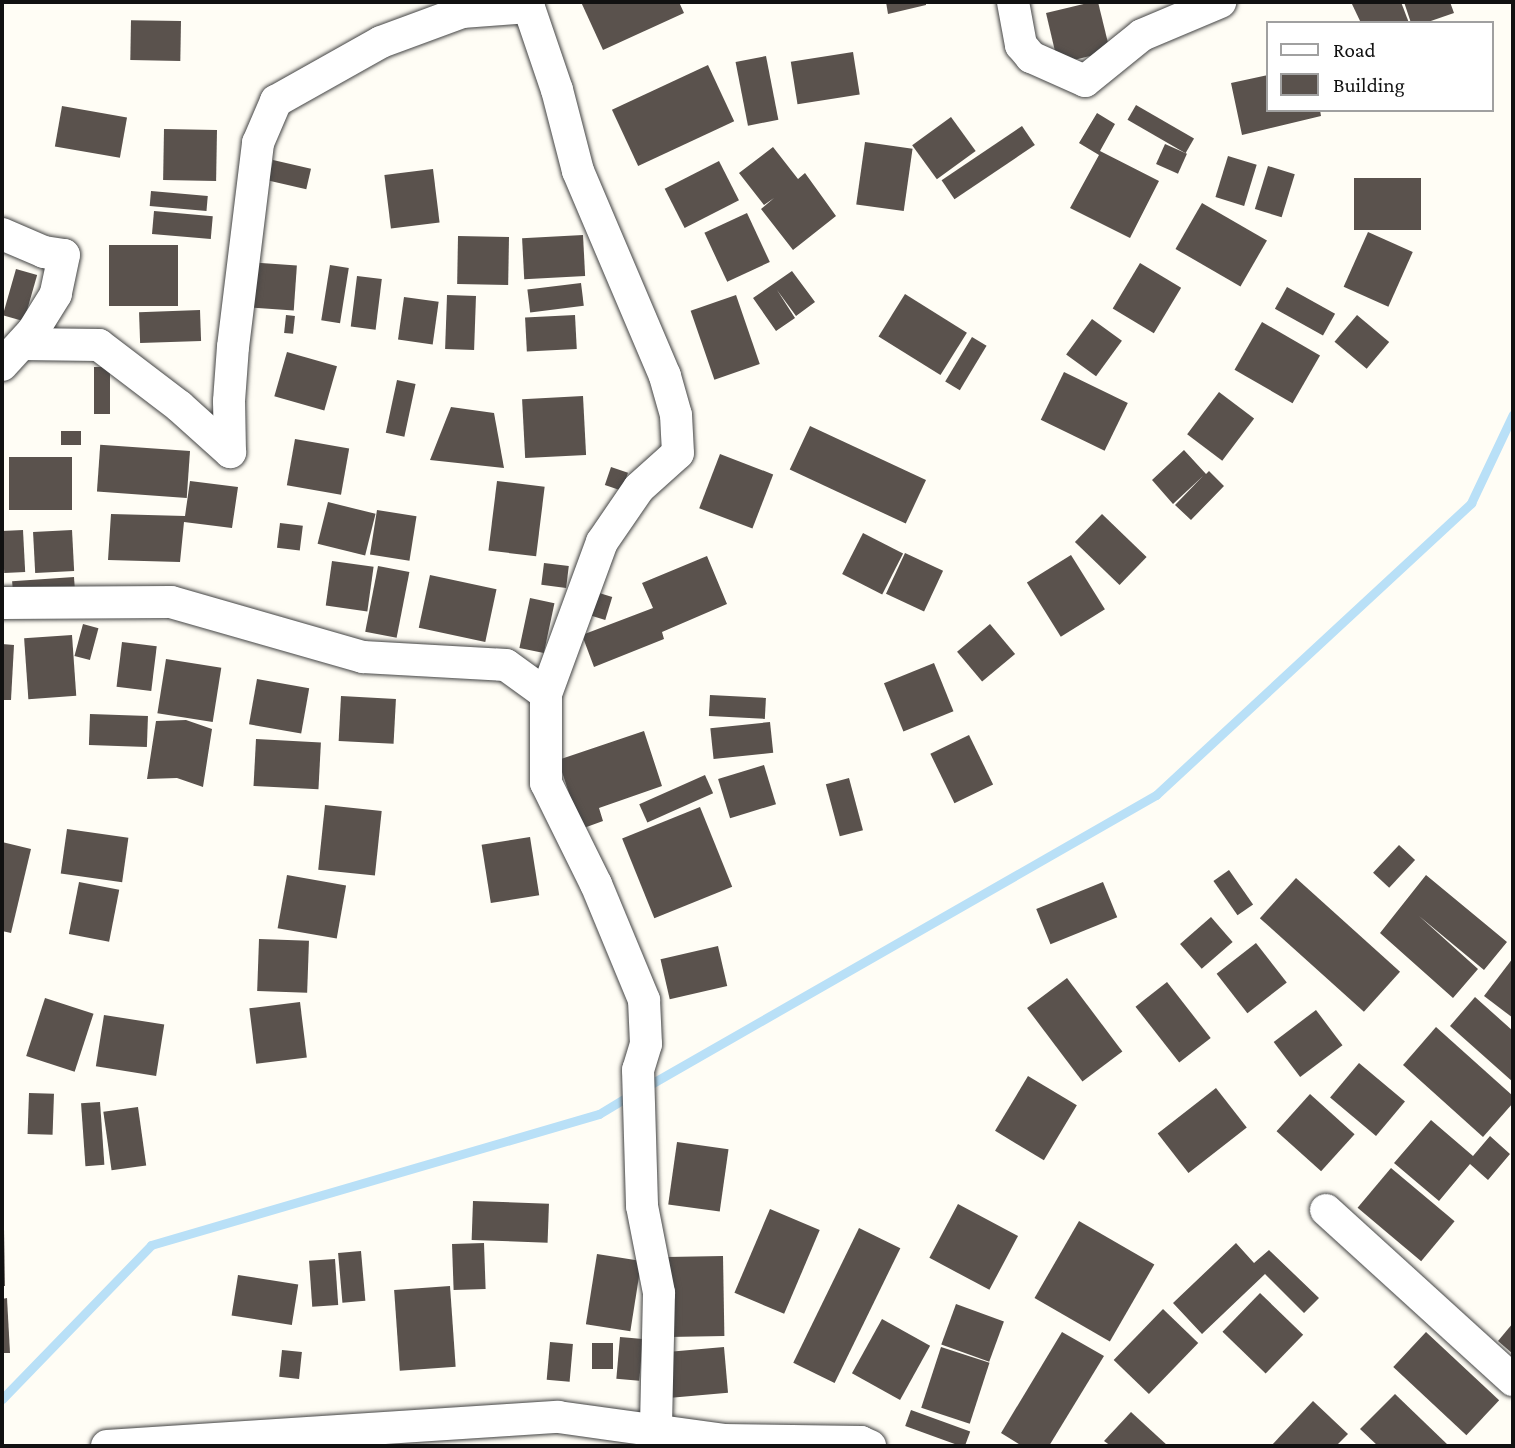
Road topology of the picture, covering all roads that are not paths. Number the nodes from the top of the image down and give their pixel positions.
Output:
1 (1013, 2) edge
2 (1220, 2) edge
3 (528, 4) edge
4 (2, 234) edge
5 (12, 355) edge
6 (2, 603) edge
7 (546, 694) junction
8 (1326, 1210) dead end
9 (1513, 1380) edge
10 (656, 1430) junction
11 (722, 1443) edge
12 (107, 1446) edge
13 (870, 1446) edge

1 - 2 street
3 - 5 street
3 - 7 street
4 - 5 street
6 - 7 street
7 - 10 street
8 - 9 street
10 - 11 street
10 - 12 street
11 - 13 street

